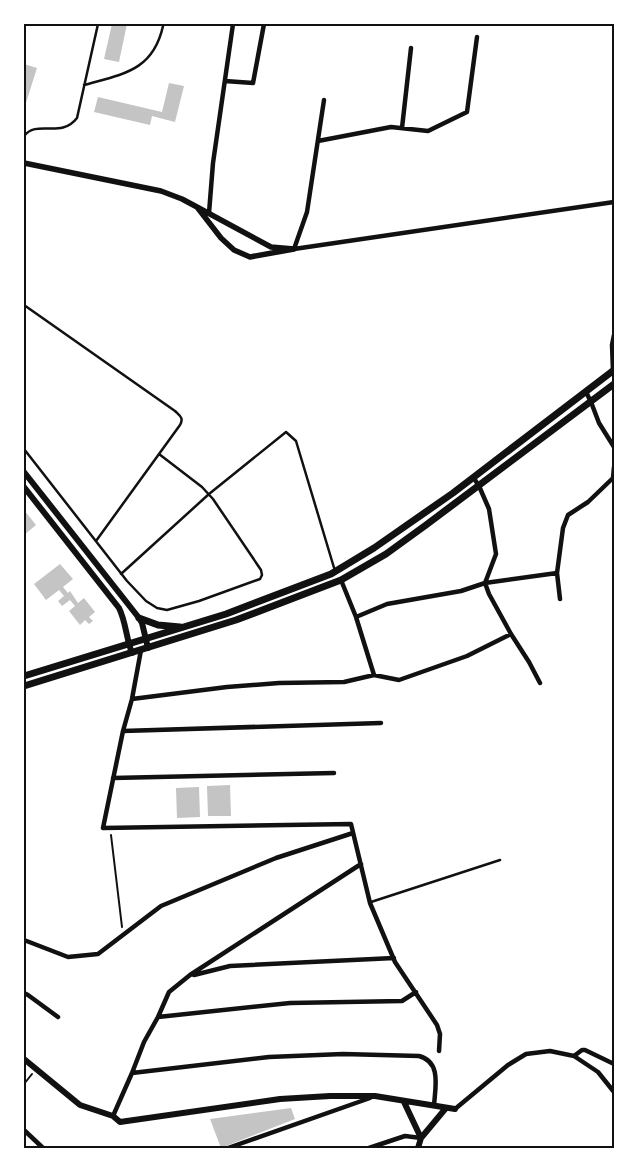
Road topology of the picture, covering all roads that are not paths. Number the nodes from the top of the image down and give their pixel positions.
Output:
1 (98, 24) edge
2 (233, 24) edge
3 (264, 24) edge
4 (163, 26) dead end
5 (477, 37) dead end
6 (411, 48) dead end
7 (225, 81) junction
8 (84, 85) junction
9 (324, 100) dead end
10 (402, 128) junction
11 (24, 136) edge
12 (318, 141) junction
13 (24, 163) edge
14 (614, 202) edge
15 (197, 207) junction
16 (209, 213) junction
17 (294, 250) junction
18 (24, 305) edge
19 (614, 335) edge
20 (614, 371) edge
21 (614, 384) edge
22 (586, 392) junction
23 (591, 402) junction
24 (614, 447) edge
25 (24, 450) edge
26 (159, 454) junction
27 (614, 467) edge
28 (24, 472) edge
29 (473, 477) junction
30 (480, 486) junction
31 (24, 487) edge
32 (209, 494) junction
33 (96, 542) junction
34 (336, 572) junction
35 (557, 573) junction
36 (122, 574) junction
37 (341, 580) junction
38 (485, 583) junction
39 (560, 599) dead end
40 (356, 617) junction
41 (139, 618) junction
42 (185, 627) junction
43 (511, 634) junction
44 (145, 639) junction
45 (128, 644) junction
46 (144, 649) junction
47 (132, 653) junction
48 (82, 659) junction
49 (85, 667) junction
50 (374, 675) junction
51 (24, 676) edge
52 (540, 683) dead end
53 (24, 686) edge
54 (132, 699) junction
55 (381, 722) dead end
56 (123, 731) junction
57 (334, 772) dead end
58 (113, 778) junction
59 (353, 833) junction
60 (500, 860) dead end
61 (361, 864) junction
62 (370, 903) junction
63 (24, 940) edge
64 (394, 958) junction
65 (190, 975) junction
66 (416, 992) junction
67 (24, 993) edge
68 (158, 1017) junction
69 (58, 1018) dead end
70 (439, 1051) dead end
71 (574, 1056) junction
72 (24, 1059) edge
73 (614, 1064) edge
74 (132, 1073) junction
75 (614, 1092) edge
76 (375, 1096) junction
77 (404, 1102) junction
78 (434, 1106) junction
79 (446, 1108) junction
80 (454, 1109) joint
81 (113, 1116) junction
82 (24, 1130) edge
83 (421, 1138) junction
84 (43, 1148) edge
85 (228, 1148) edge
86 (369, 1148) edge
87 (418, 1148) edge

1 - 8 lane
2 - 7 street
3 - 7 street
4 - 8 lane
5 - 10 street
6 - 10 street
7 - 16 street
8 - 11 lane
9 - 12 street
10 - 12 street
12 - 17 street
13 - 15 street
14 - 17 street
15 - 16 street
15 - 17 street
16 - 17 street
18 - 26 lane
19 - 20 street
20 - 22 main road
21 - 23 main road
22 - 23 street
22 - 29 main road
23 - 24 street
23 - 30 main road
25 - 33 lane
26 - 32 lane
26 - 33 lane
27 - 35 street
28 - 41 main road
29 - 30 street
29 - 34 main road
30 - 37 main road
30 - 38 street
31 - 45 main road
32 - 34 lane
32 - 36 lane
32 - 36 lane
33 - 36 lane
34 - 42 main road
35 - 38 street
35 - 39 street
37 - 40 street
37 - 46 main road
38 - 40 street
38 - 43 street
40 - 50 street
41 - 42 main road
41 - 44 main road
42 - 44 main road
43 - 50 street
43 - 52 street
44 - 45 main road
44 - 46 main road
45 - 47 main road
45 - 48 main road
46 - 47 main road
46 - 54 street
47 - 49 main road
48 - 49 main road
48 - 51 main road
49 - 53 main road
50 - 54 street
54 - 56 street
55 - 56 street
56 - 58 street
57 - 58 street
58 - 59 street
59 - 61 street
59 - 63 street
60 - 62 lane
61 - 62 street
61 - 65 street
62 - 64 street
64 - 65 street
64 - 66 street
65 - 68 street
66 - 68 street
66 - 70 street
67 - 69 street
68 - 74 street
71 - 73 street
71 - 75 street
71 - 80 street
72 - 81 main road
74 - 78 street
74 - 81 street
76 - 77 main road
76 - 81 main road
76 - 85 street
77 - 78 main road
77 - 83 main road
78 - 79 main road
79 - 80 main road
79 - 83 main road
82 - 84 street
83 - 86 street
83 - 87 main road

